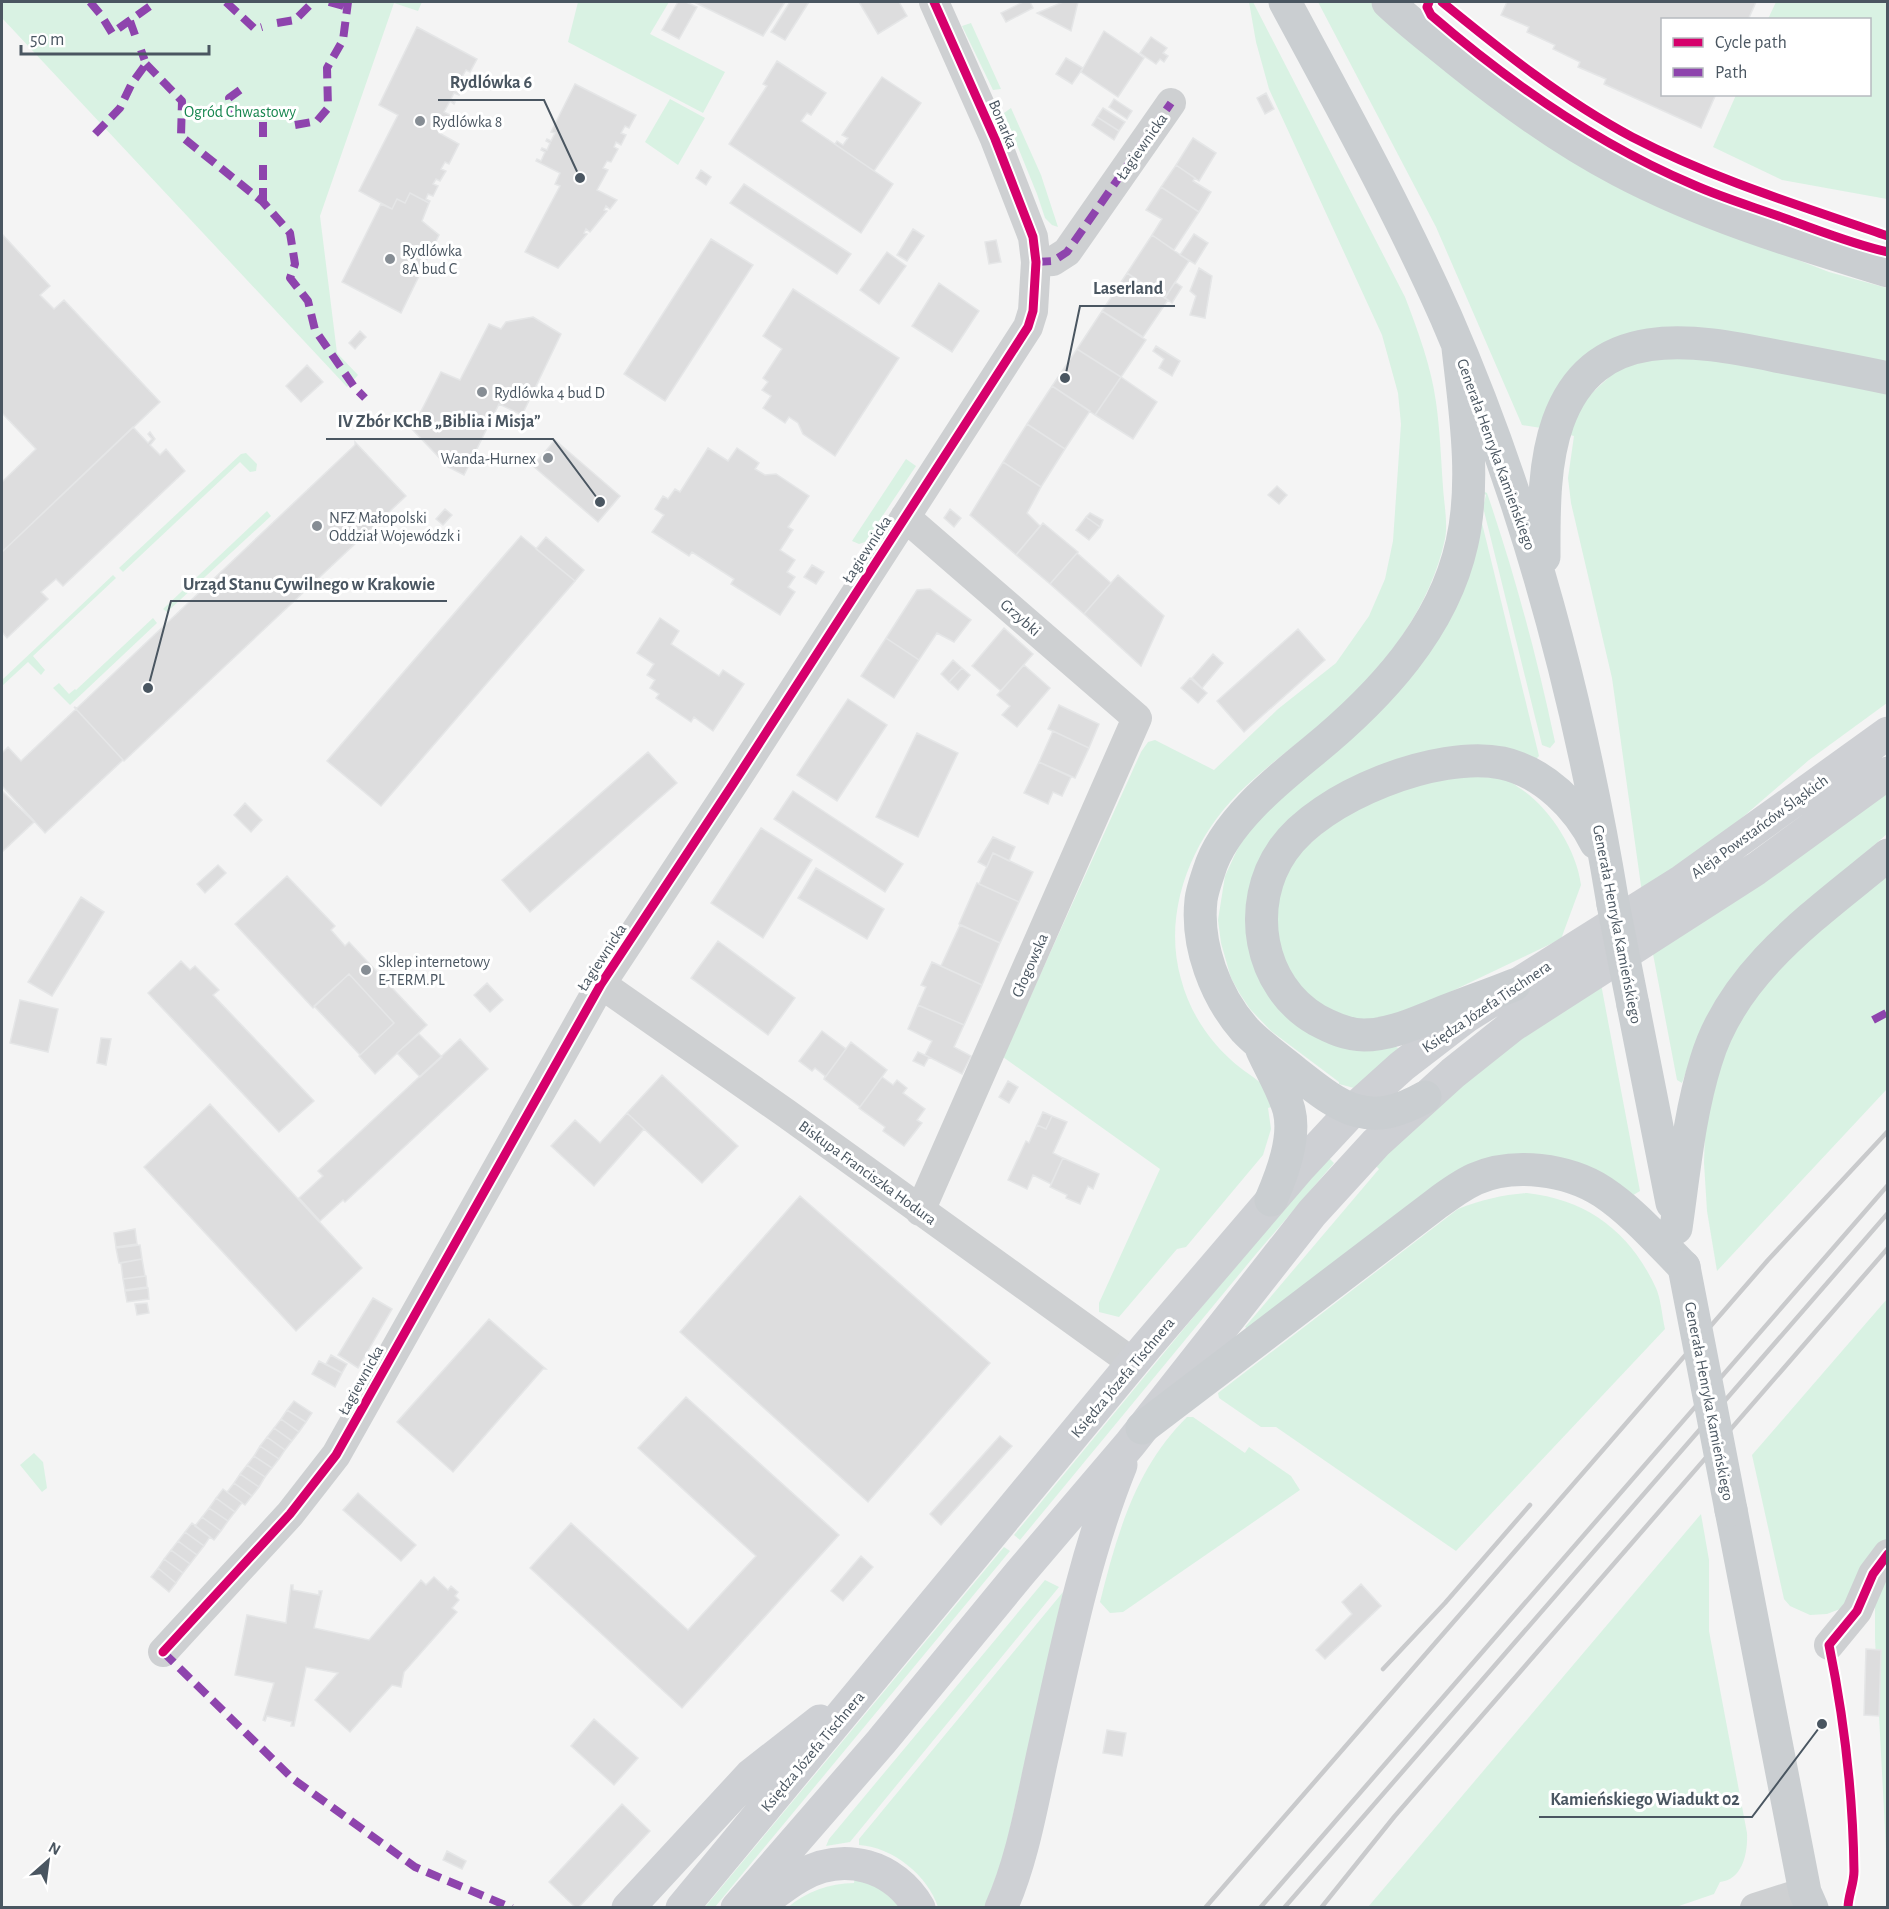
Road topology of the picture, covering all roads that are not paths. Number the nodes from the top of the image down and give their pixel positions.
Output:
1 (934, 2) edge
2 (1285, 2) edge
3 (1388, 2) edge
4 (1171, 103) dead end
5 (1036, 262) junction
6 (1887, 271) edge
7 (1458, 348) junction
8 (1887, 378) edge
9 (904, 517) junction
10 (1547, 601) junction
11 (1137, 718) joint
12 (1887, 733) edge
13 (1887, 773) edge
14 (1887, 855) edge
15 (1608, 871) junction
16 (1626, 922) junction
17 (601, 984) junction
18 (1514, 985) junction
19 (1259, 1043) junction
20 (1425, 1097) junction
21 (1352, 1111) junction
22 (1271, 1200) junction
23 (920, 1211) junction
24 (1677, 1228) junction
25 (1684, 1267) junction
26 (1133, 1363) junction
27 (1136, 1436) junction
28 (1887, 1554) edge
29 (1829, 1645) dead end
30 (162, 1652) dead end
31 (858, 1695) junction
32 (1807, 1902) edge
33 (628, 1908) edge
34 (682, 1908) edge
35 (737, 1908) edge
36 (755, 1908) edge
37 (919, 1908) edge
38 (1001, 1908) edge
39 (1755, 1908) edge

1 - 5 street, Bonarka
2 - 7 main road, Generała Henryka Kamieńskiego
3 - 6 main road
4 - 5 street, Łagiewnicka
5 - 9 street, Łagiewnicka
7 - 10 main road, Generała Henryka Kamieńskiego
7 - 19 main road
8 - 10 main road
9 - 11 street, Grzybki
9 - 17 street, Łagiewnicka
10 - 15 main road, Generała Henryka Kamieńskiego
11 - 23 street, Głogowska
12 - 16 main road, Aleja Powstańców Śląskich
13 - 16 main road, Aleja Powstańców Śląskich
14 - 24 main road
15 - 16 main road, Generała Henryka Kamieńskiego
15 - 18 main road
16 - 18 main road, Księdza Józefa Tischnera
16 - 20 main road, Księdza Józefa Tischnera
16 - 24 main road, Generała Henryka Kamieńskiego, bridge
17 - 23 street, Biskupa Franciszka Hodura
17 - 30 street, Łagiewnicka
18 - 21 main road, Księdza Józefa Tischnera
19 - 21 main road
19 - 22 main road
20 - 21 main road
20 - 27 main road, Księdza Józefa Tischnera
21 - 22 main road, Księdza Józefa Tischnera
22 - 26 main road, Księdza Józefa Tischnera
23 - 26 street, Biskupa Franciszka Hodura
24 - 25 main road, Generała Henryka Kamieńskiego
25 - 27 main road
25 - 32 main road, Generała Henryka Kamieńskiego, bridge
26 - 31 main road, Księdza Józefa Tischnera
27 - 35 main road, Księdza Józefa Tischnera
27 - 38 main road
28 - 29 street
31 - 33 main road
31 - 34 main road, Księdza Józefa Tischnera
32 - 39 street
36 - 37 main road

